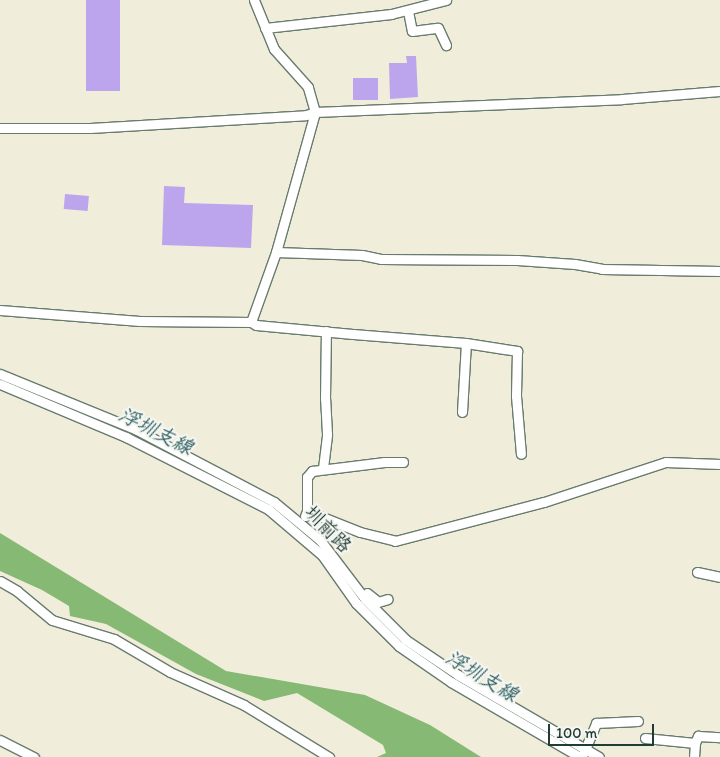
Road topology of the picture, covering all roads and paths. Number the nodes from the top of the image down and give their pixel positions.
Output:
1 (254, 0) edge
2 (446, 0) edge
3 (408, 11) junction
4 (265, 28) junction
5 (446, 45) dead end
6 (720, 90) edge
7 (316, 112) junction
8 (0, 128) edge
9 (276, 252) junction
10 (720, 271) edge
11 (0, 310) edge
12 (251, 322) junction
13 (326, 331) junction
14 (466, 343) junction
15 (0, 374) edge
16 (0, 384) edge
17 (462, 412) dead end
18 (521, 454) dead end
19 (403, 462) dead end
20 (720, 464) edge
21 (323, 468) junction
22 (307, 511) junction
23 (299, 521) junction
24 (291, 528) junction
25 (697, 572) dead end
26 (720, 577) edge
27 (0, 581) edge
28 (351, 588) junction
29 (388, 599) dead end
30 (638, 721) dead end
31 (720, 737) edge
32 (645, 738) dead end
33 (0, 740) edge
34 (695, 743) junction
35 (583, 755) edge
36 (34, 757) edge
37 (329, 757) edge
38 (599, 757) edge
39 (694, 757) edge

1 - 4 street
2 - 3 street
3 - 4 street
3 - 5 street
4 - 7 street
6 - 7 street
7 - 8 street
7 - 9 street
9 - 10 street
9 - 12 street
11 - 12 street
12 - 13 street
13 - 14 street
13 - 21 street
14 - 17 street
14 - 18 street
15 - 23 street, 圳前路
16 - 24 street, 圳前路
19 - 21 street
20 - 22 street
21 - 22 street
22 - 23 street
23 - 24 street
23 - 28 street, 圳前路
24 - 28 street, 圳前路
25 - 26 street
27 - 37 street
28 - 29 street
28 - 35 street, 圳前路
30 - 35 street
31 - 34 street
32 - 34 street
33 - 36 street
34 - 39 street
35 - 38 street, 圳前路

